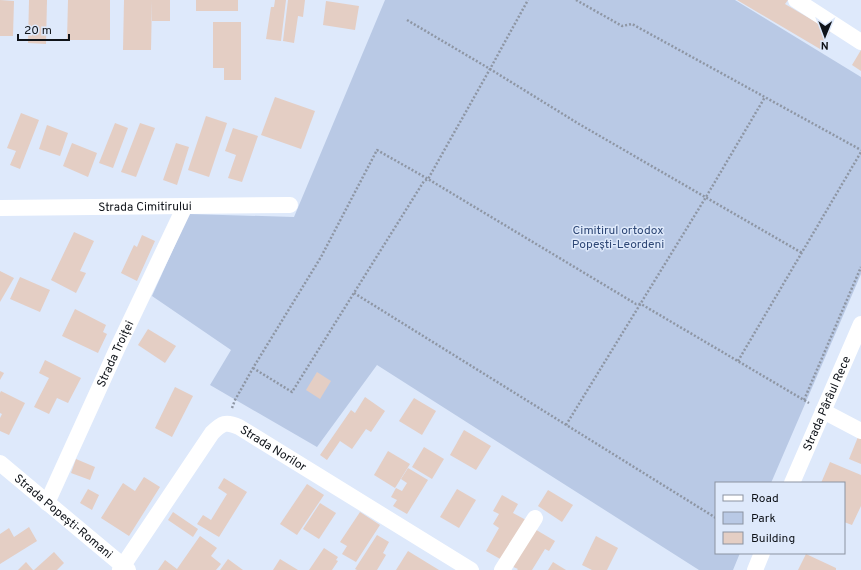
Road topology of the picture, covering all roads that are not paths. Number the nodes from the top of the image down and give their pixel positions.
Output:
1 (796, 0) edge
2 (861, 42) edge
3 (290, 205) dead end
4 (185, 206) junction
5 (0, 208) edge
6 (861, 324) edge
7 (823, 411) junction
8 (861, 431) edge
9 (0, 463) edge
10 (792, 482) edge
11 (47, 502) junction
12 (535, 518) dead end
13 (762, 554) edge
14 (123, 569) edge
15 (471, 570) edge
16 (502, 570) edge
17 (756, 570) edge

1 - 2 street
3 - 4 street, Strada Cimitirului
4 - 5 street, Strada Cimitirului
4 - 11 street, Strada Troiței
6 - 7 street, Strada Pârâul Rece
7 - 8 street
7 - 10 street, Strada Pârâul Rece
9 - 11 street, Strada Popești-Romani
11 - 14 street, Strada Popești-Romani
12 - 16 street
13 - 17 street
14 - 15 street, Strada Norilor

